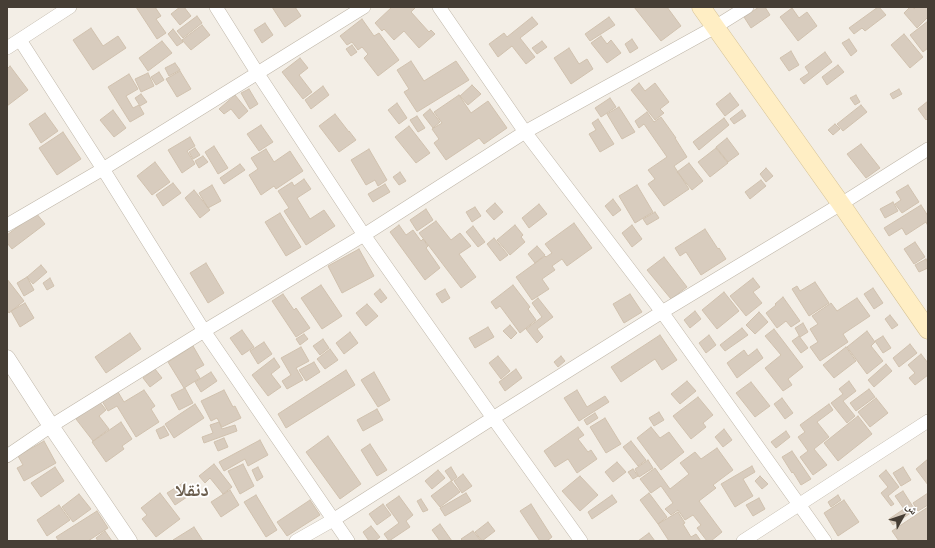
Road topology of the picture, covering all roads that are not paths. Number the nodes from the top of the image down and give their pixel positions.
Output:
1 (70, 7) edge
2 (216, 7) edge
3 (364, 7) edge
4 (439, 7) edge
5 (701, 7) edge
6 (747, 7) edge
7 (715, 27) junction
8 (20, 40) junction
9 (7, 48) edge
10 (258, 74) junction
11 (525, 132) junction
12 (928, 149) edge
13 (103, 169) junction
14 (841, 204) junction
15 (7, 225) edge
16 (364, 235) junction
17 (662, 312) junction
18 (928, 330) edge
19 (204, 331) junction
20 (7, 358) edge
21 (493, 418) junction
22 (928, 421) edge
23 (51, 426) junction
24 (7, 456) edge
25 (799, 505) junction
26 (333, 520) junction
27 (129, 541) edge
28 (296, 541) edge
29 (348, 541) edge
30 (581, 541) edge
31 (743, 541) edge
32 (825, 541) edge

1 - 8 street
2 - 10 street
3 - 10 street
4 - 11 street
5 - 7 main road
6 - 7 street
7 - 11 street
7 - 14 main road
8 - 9 street
8 - 13 street
10 - 13 street
10 - 16 street
11 - 16 street
11 - 17 street
12 - 14 street
13 - 15 street
13 - 19 street
14 - 17 street
14 - 18 main road
16 - 19 street
16 - 21 street
17 - 21 street
17 - 25 street
19 - 23 street
19 - 26 street
20 - 23 street
21 - 26 street
21 - 30 street
22 - 25 street
23 - 24 street
23 - 27 street
25 - 31 street
25 - 32 street
26 - 28 street
26 - 29 street

